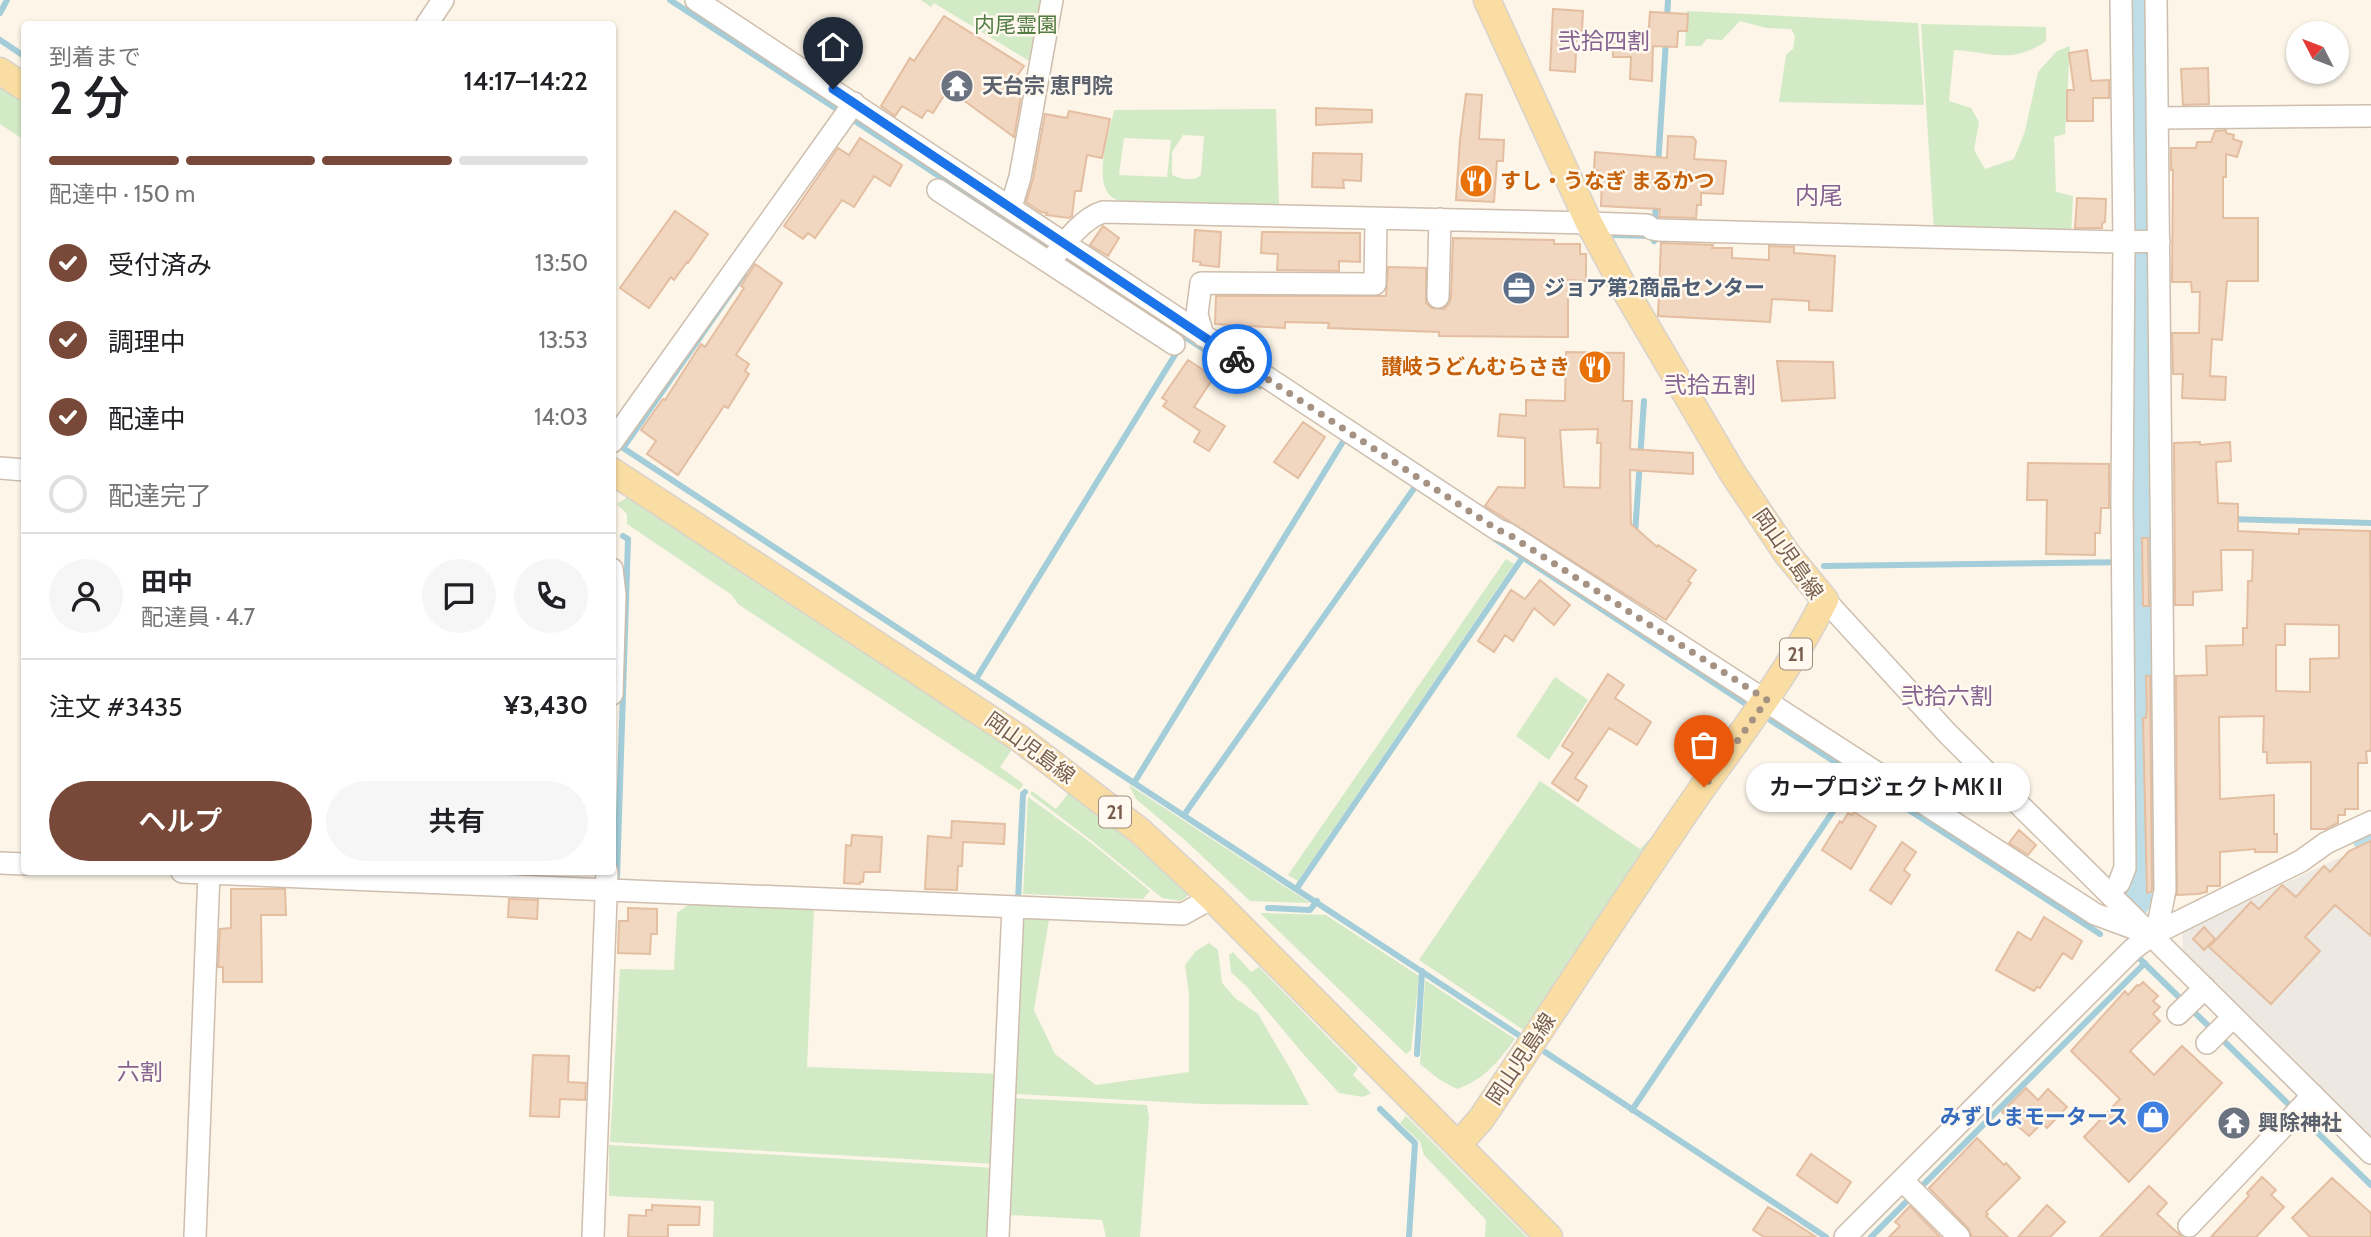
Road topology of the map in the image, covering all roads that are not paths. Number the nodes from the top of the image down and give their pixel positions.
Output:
1 (443, 0) edge
2 (696, 0) edge
3 (1052, 0) edge
4 (1488, 0) edge
5 (2121, 0) edge
6 (2156, 0) edge
7 (429, 21) edge
8 (2137, 37) junction
9 (0, 71) edge
10 (21, 85) edge
11 (848, 111) junction
12 (2371, 117) edge
13 (2158, 118) junction
14 (938, 190) dead end
15 (1011, 206) junction
16 (1589, 223) junction
17 (1376, 227) dead end
18 (1439, 227) junction
19 (2133, 244) junction
20 (1057, 253) junction
21 (1438, 297) dead end
22 (1203, 336) junction
23 (1174, 344) dead end
24 (616, 436) edge
25 (0, 468) edge
26 (21, 470) edge
27 (616, 474) edge
28 (1825, 600) junction
29 (1761, 708) junction
30 (2371, 822) edge
31 (0, 863) edge
32 (21, 864) edge
33 (209, 875) edge
34 (342, 875) edge
35 (607, 881) edge
36 (2119, 883) dead end
37 (1212, 898) junction
38 (1013, 907) junction
39 (2152, 935) junction
40 (2302, 1106) junction
41 (1458, 1145) junction
42 (2371, 1153) edge
43 (1910, 1188) junction
44 (2189, 1226) dead end
45 (1850, 1235) edge
46 (195, 1237) edge
47 (593, 1237) edge
48 (998, 1237) edge
49 (1549, 1237) edge
50 (1959, 1237) edge

1 - 7 street
2 - 11 street
3 - 15 street
4 - 16 main road, 岡山児島線
5 - 8 street
6 - 8 street
8 - 13 street
8 - 19 street
9 - 10 main road
11 - 15 street
11 - 24 street
12 - 13 street
13 - 19 street
14 - 20 street
15 - 20 street
16 - 18 street
16 - 19 street
16 - 28 main road, 岡山児島線
17 - 22 street
18 - 20 street
18 - 21 street
19 - 36 street
19 - 39 street
20 - 22 street
20 - 23 street
22 - 29 street
25 - 26 street
27 - 37 main road, 岡山児島線 / 21
28 - 29 main road, 岡山児島線 / 21
28 - 39 street
29 - 39 street
29 - 41 main road, 岡山児島線 / 21
30 - 39 street
31 - 32 street
33 - 46 street
34 - 35 street
35 - 38 street
35 - 47 street
37 - 38 street
37 - 41 main road, 岡山児島線 / 21
38 - 48 street
39 - 40 street
39 - 43 street
40 - 42 street
40 - 44 street
41 - 49 main road, 岡山児島線 / 21
43 - 45 street
43 - 50 street

